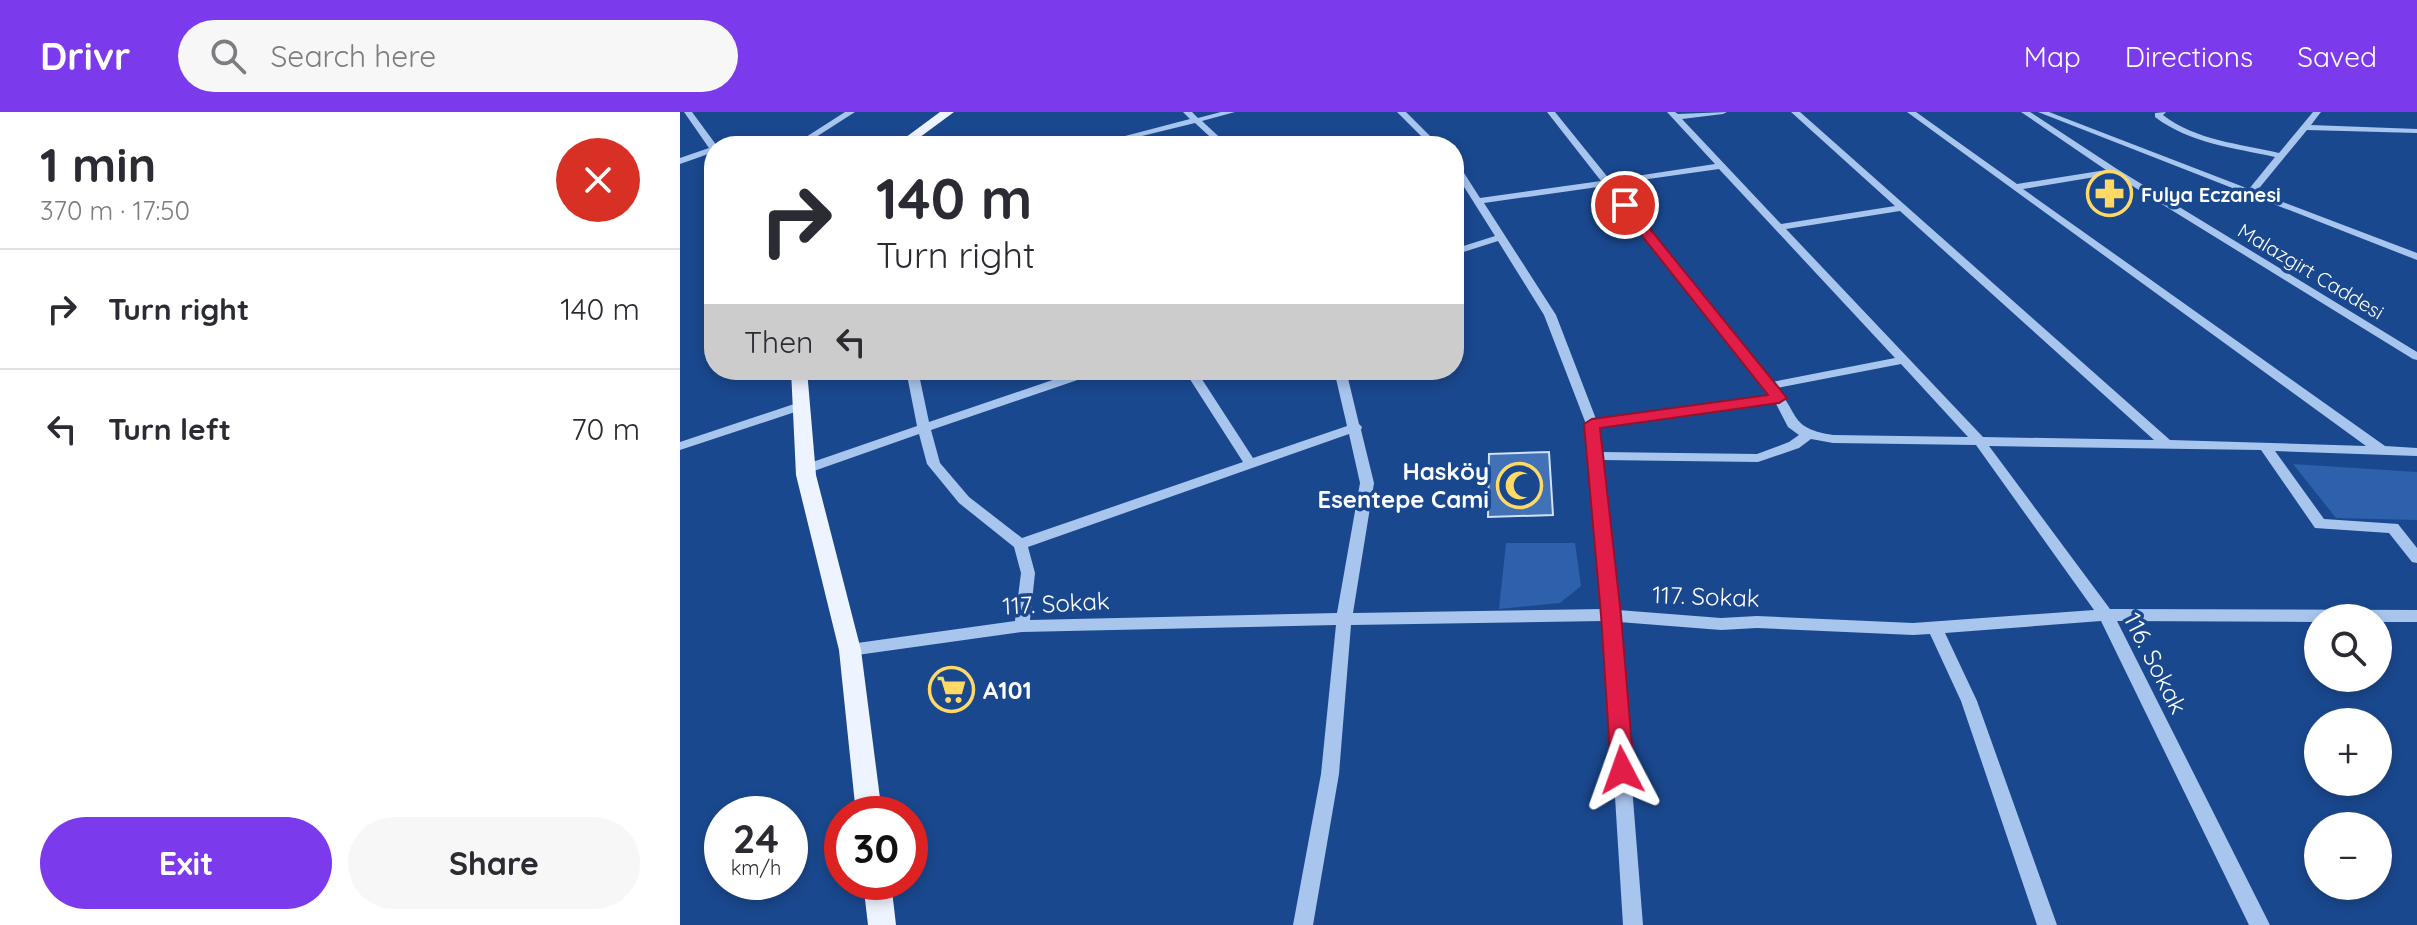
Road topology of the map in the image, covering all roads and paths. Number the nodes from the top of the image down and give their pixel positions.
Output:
1 (688, 112) edge
2 (851, 112) edge
3 (948, 112) edge
4 (1187, 112) edge
5 (1231, 112) edge
6 (1401, 112) edge
7 (1551, 112) edge
8 (1723, 112) edge
9 (1795, 112) edge
10 (1911, 112) edge
11 (2025, 112) edge
12 (2042, 112) edge
13 (2145, 112) edge
14 (2317, 112) edge
15 (1673, 114) edge
16 (2160, 114) edge
17 (1196, 120) junction
18 (2304, 127) junction
19 (2417, 131) edge
20 (705, 136) edge
21 (812, 136) edge
22 (914, 136) edge
23 (1131, 136) edge
24 (1214, 136) edge
25 (1426, 136) edge
26 (704, 152) edge
27 (2280, 156) junction
28 (680, 161) edge
29 (1722, 166) junction
30 (2114, 171) junction
31 (1464, 178) edge
32 (1607, 183) junction
33 (2016, 187) junction
34 (2251, 192) junction
35 (1480, 201) junction
36 (1902, 208) junction
37 (1780, 227) junction
38 (1502, 237) junction
39 (1464, 249) edge
40 (2417, 257) edge
41 (2417, 357) edge
42 (1905, 360) junction
43 (799, 380) edge
44 (914, 380) edge
45 (1065, 380) edge
46 (1196, 380) edge
47 (1343, 380) edge
48 (1768, 386) junction
49 (1779, 398) junction
50 (800, 406) junction
51 (1592, 424) junction
52 (1356, 427) junction
53 (924, 428) junction
54 (1807, 436) junction
55 (1979, 441) junction
56 (2166, 444) junction
57 (680, 446) edge
58 (2265, 446) junction
59 (2382, 451) junction
60 (2417, 452) edge
61 (1594, 456) junction
62 (1250, 463) junction
63 (806, 469) junction
64 (1020, 544) junction
65 (2417, 558) edge
66 (1611, 615) junction
67 (2106, 615) junction
68 (2417, 616) edge
69 (1344, 619) junction
70 (1022, 626) junction
71 (1935, 627) junction
72 (850, 650) junction
73 (867, 796) edge
74 (879, 900) edge
75 (882, 925) edge
76 (1303, 925) edge
77 (1633, 925) edge
78 (2047, 925) edge
79 (2260, 925) edge

1 - 20 street
2 - 21 street
3 - 22 main road
4 - 17 street
5 - 17 street
6 - 25 street
7 - 32 street
8 - 15 street
9 - 36 street
10 - 33 street
11 - 30 street, Malazgirt Caddesi
12 - 34 street
13 - 16 street
14 - 18 street
15 - 29 street, 116. Sokak
16 - 27 street
17 - 23 street
17 - 24 street
18 - 19 street
18 - 27 street
26 - 28 street
27 - 34 street
29 - 32 street
29 - 37 street, 116. Sokak
30 - 33 street
30 - 41 street, Malazgirt Caddesi
31 - 35 street
32 - 35 street
32 - 48 street
33 - 59 street
34 - 40 street
35 - 38 street
36 - 37 street
36 - 56 street
37 - 42 street, 116. Sokak
38 - 39 street
38 - 51 street
42 - 48 street
42 - 55 street, 116. Sokak
43 - 50 main road
44 - 53 street
45 - 53 street
46 - 62 street
47 - 52 street
48 - 49 street
49 - 51 street
49 - 54 street
50 - 57 street
50 - 63 main road
51 - 61 street
52 - 62 street
52 - 69 street
53 - 63 street
53 - 64 street
54 - 55 street
54 - 61 street
55 - 56 street
55 - 67 street, 116. Sokak
56 - 58 street
58 - 59 street
58 - 65 street
59 - 60 street
61 - 66 street
62 - 64 street
63 - 72 main road
64 - 70 street
66 - 69 street, 117. Sokak
66 - 71 street, 117. Sokak
66 - 77 street
67 - 68 street, 117. Sokak
67 - 71 street, 117. Sokak
67 - 79 street, 116. Sokak
69 - 70 street, 117. Sokak
69 - 76 street
70 - 72 street, 117. Sokak
71 - 78 street
72 - 73 main road
74 - 75 main road

